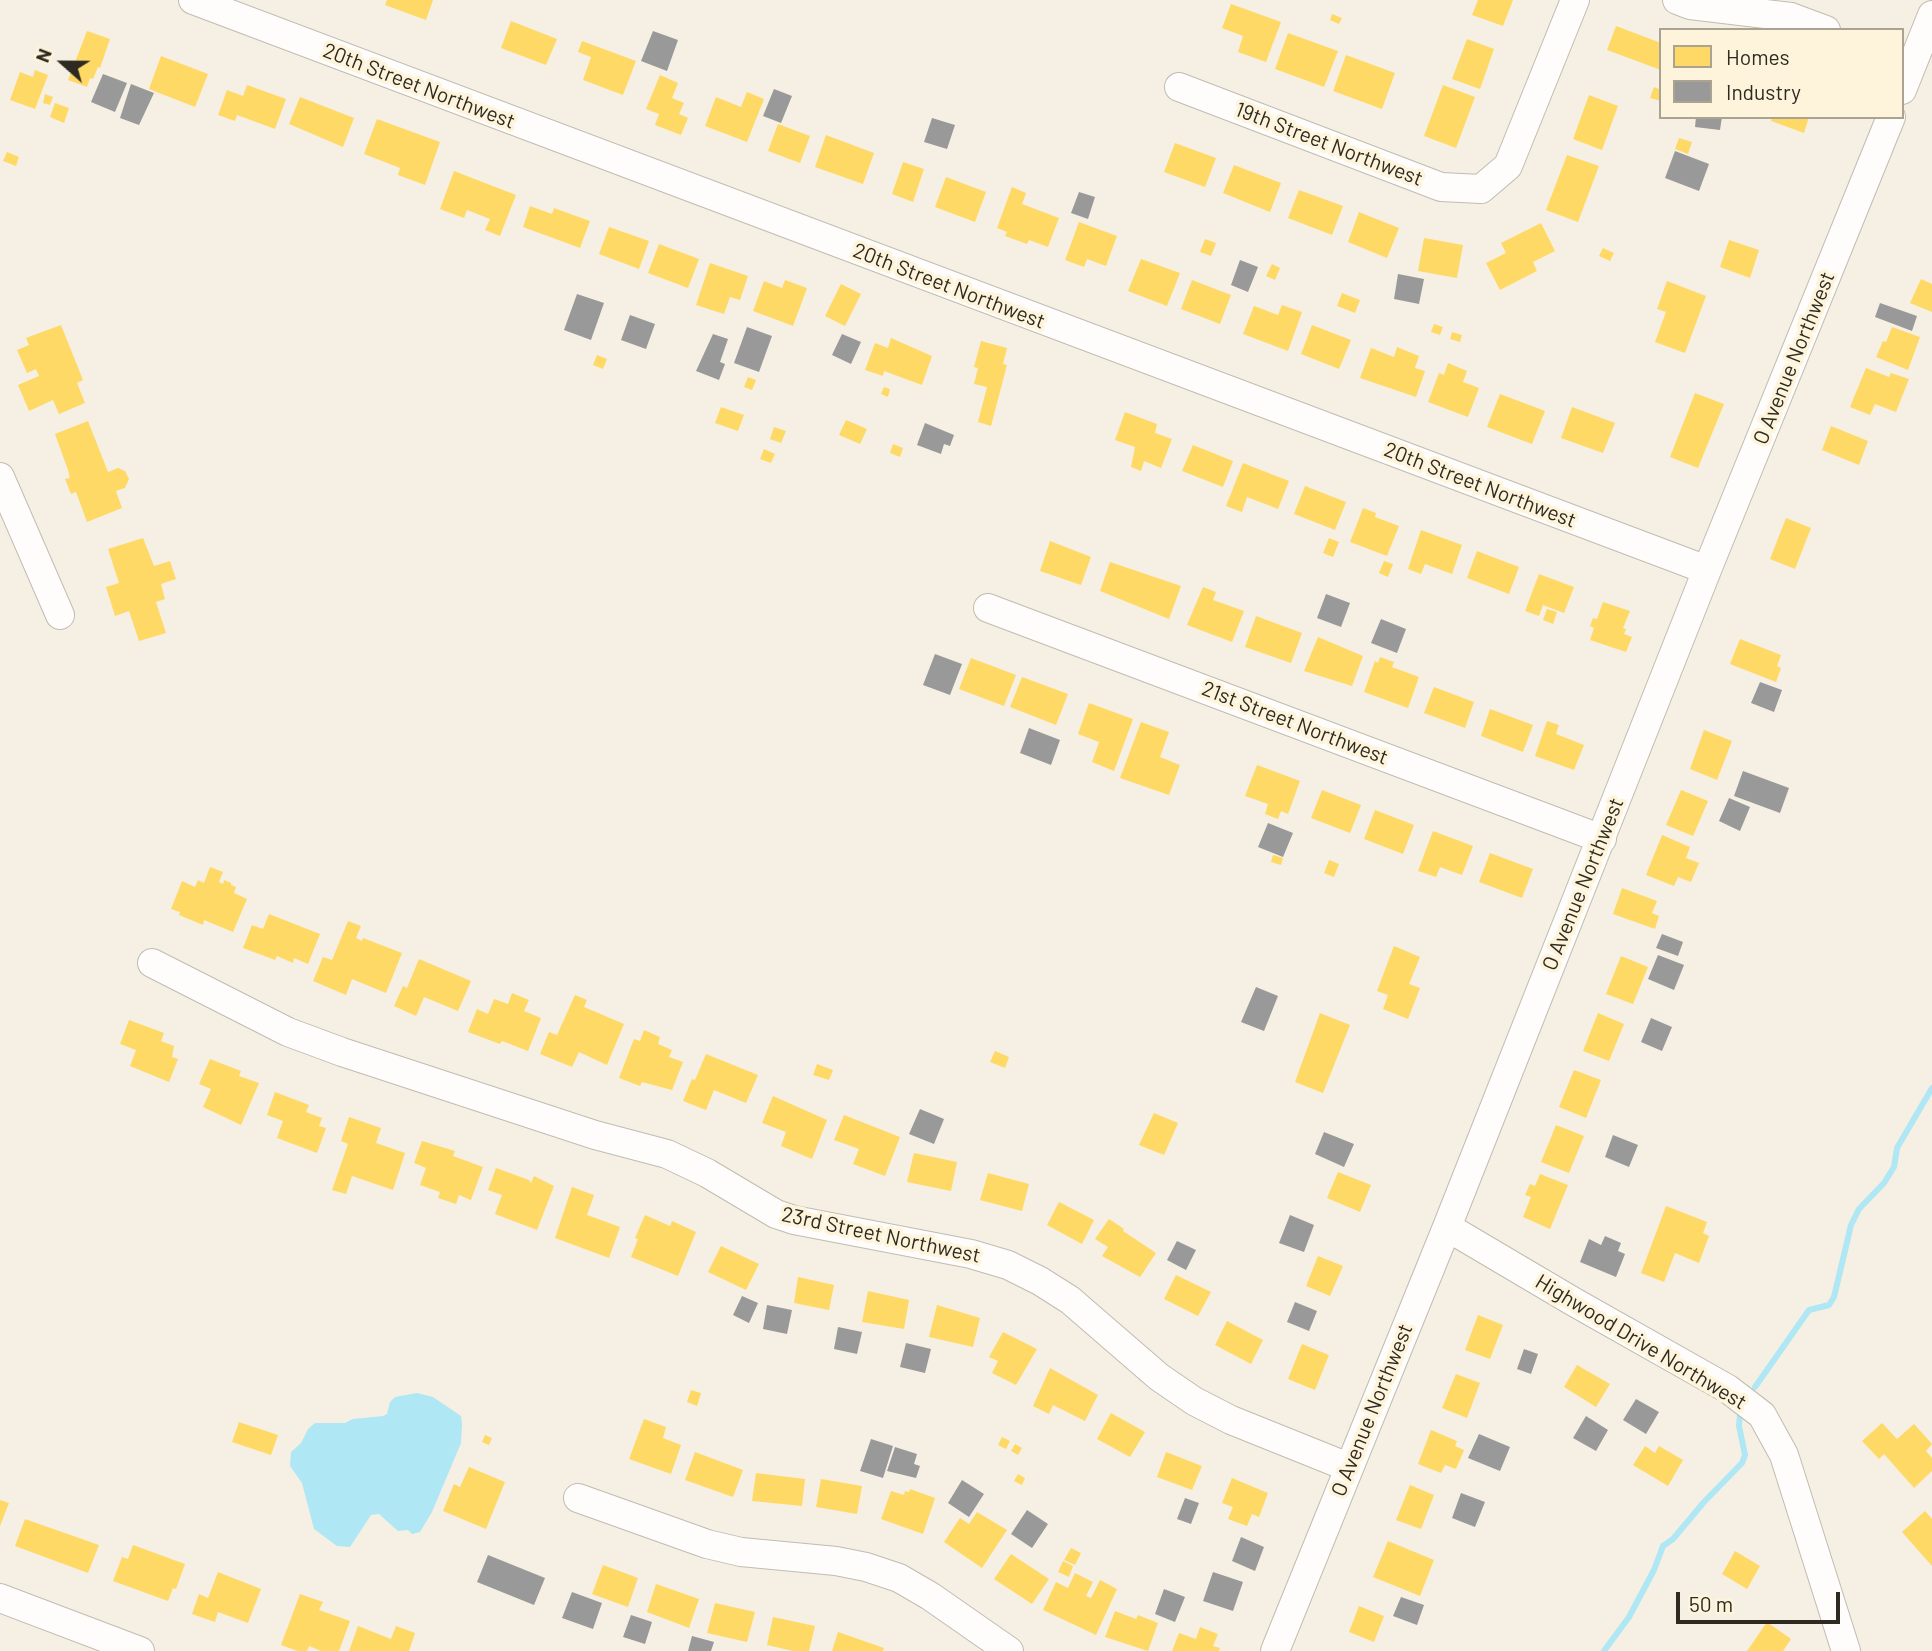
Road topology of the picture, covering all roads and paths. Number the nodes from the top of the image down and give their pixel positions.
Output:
1 (1575, 0) edge
2 (1677, 0) edge
3 (202, 2) edge
4 (1932, 15) edge
5 (1821, 28) edge
6 (1908, 61) edge
7 (1904, 80) edge
8 (1179, 87) dead end
9 (1890, 119) edge
10 (0, 477) edge
11 (1707, 570) junction
12 (988, 608) dead end
13 (60, 615) dead end
14 (1602, 839) junction
15 (152, 963) dead end
16 (1447, 1227) junction
17 (1348, 1467) junction
18 (578, 1498) dead end
19 (0, 1598) edge
20 (140, 1651) edge
21 (1009, 1651) edge
22 (1275, 1651) edge
23 (1846, 1651) edge

1 - 8 street, 19th Street Northwest
2 - 5 street
3 - 11 street, 20th Street Northwest
4 - 6 street
6 - 7 street
9 - 11 street, O Avenue Northwest
10 - 13 street
11 - 14 street, O Avenue Northwest
12 - 14 street, 21st Street Northwest
14 - 16 street, O Avenue Northwest
15 - 17 street, 23rd Street Northwest
16 - 17 street, O Avenue Northwest
16 - 23 street, Highwood Drive Northwest
17 - 22 street, O Avenue Northwest
18 - 21 street
19 - 20 street

